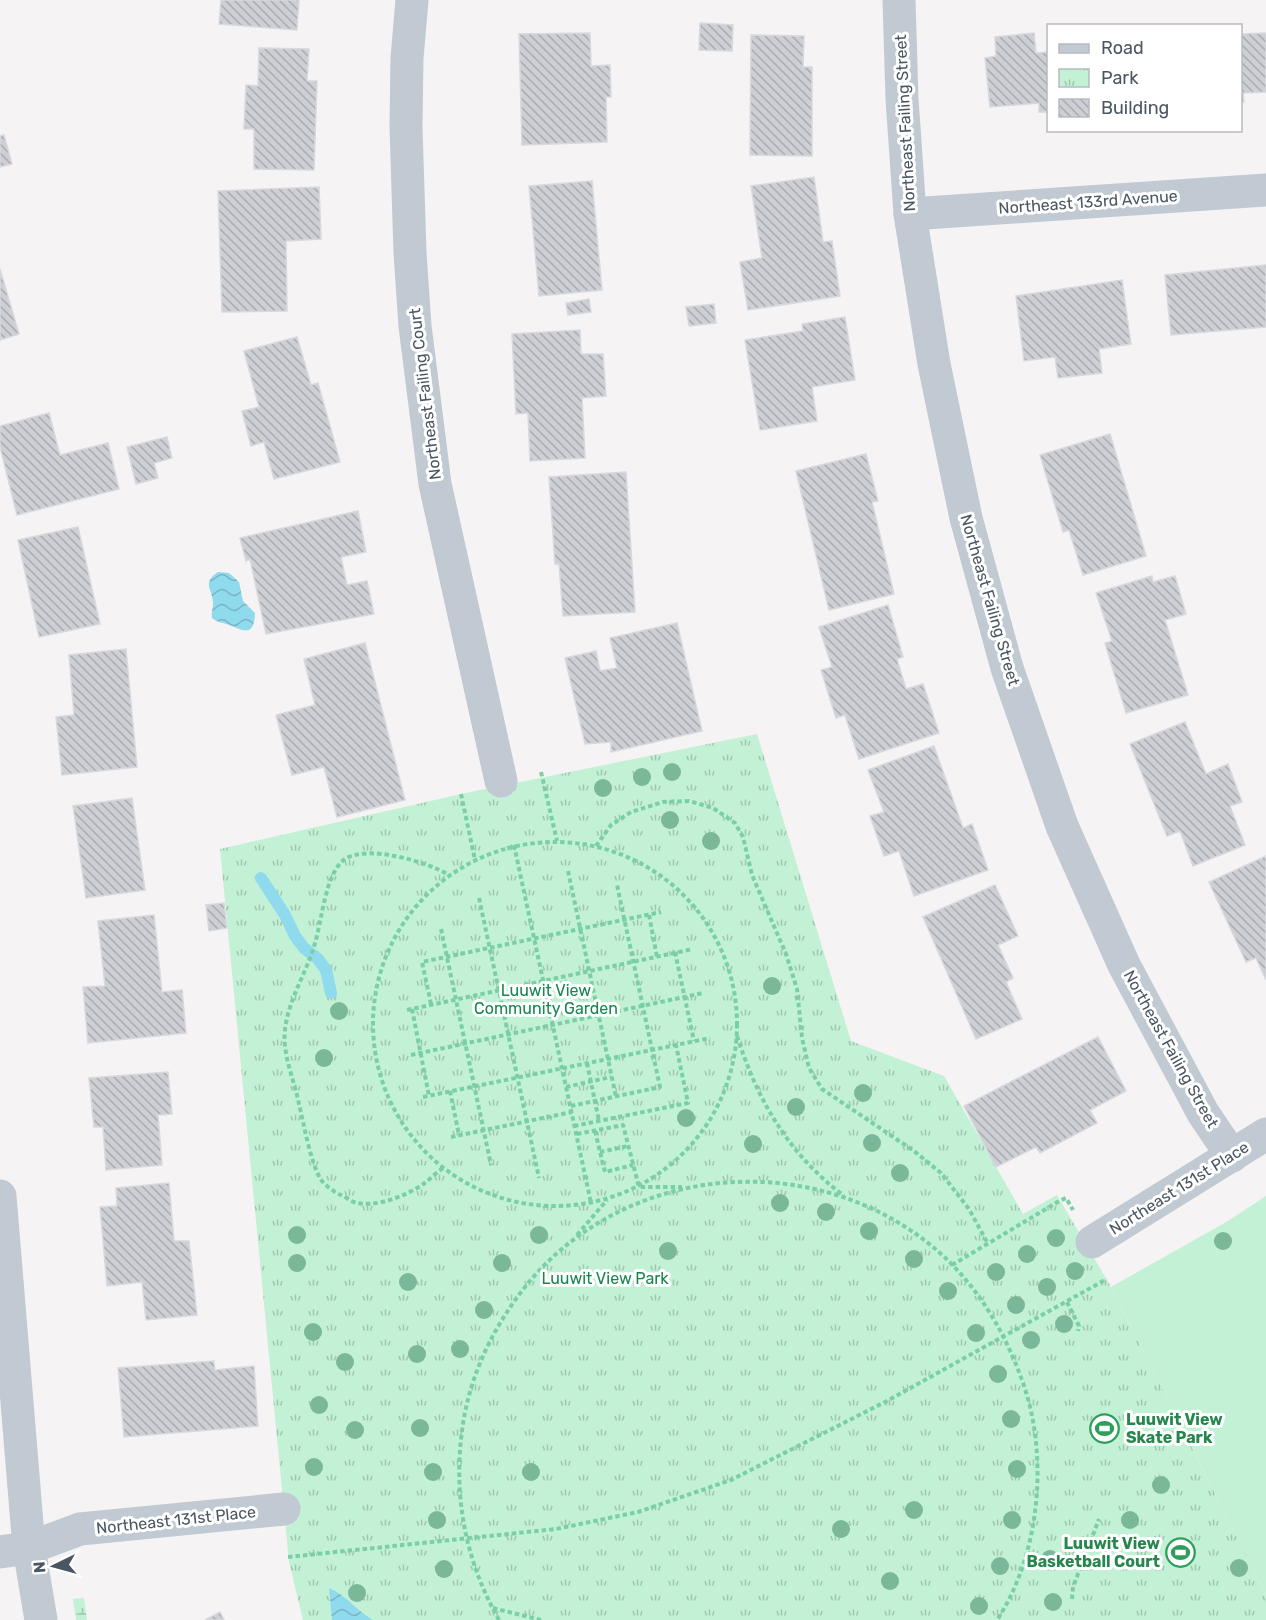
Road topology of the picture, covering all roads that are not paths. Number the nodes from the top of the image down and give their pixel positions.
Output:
1 (412, 0) edge
2 (899, 0) edge
3 (1266, 190) edge
4 (910, 214) junction
5 (501, 781) dead end
6 (1266, 1134) edge
7 (1233, 1156) junction
8 (0, 1196) edge
9 (1092, 1242) road end
10 (284, 1509) dead end
11 (15, 1550) edge
12 (41, 1620) edge

1 - 5 street, Northeast Failing Court
2 - 4 street, Northeast Failing Street
3 - 4 street, Northeast 133rd Avenue
4 - 7 street, Northeast Failing Street
6 - 7 street, Northeast 131st Place
7 - 9 street, Northeast 131st Place
8 - 11 street
10 - 11 street, Northeast 131st Place
11 - 12 street

